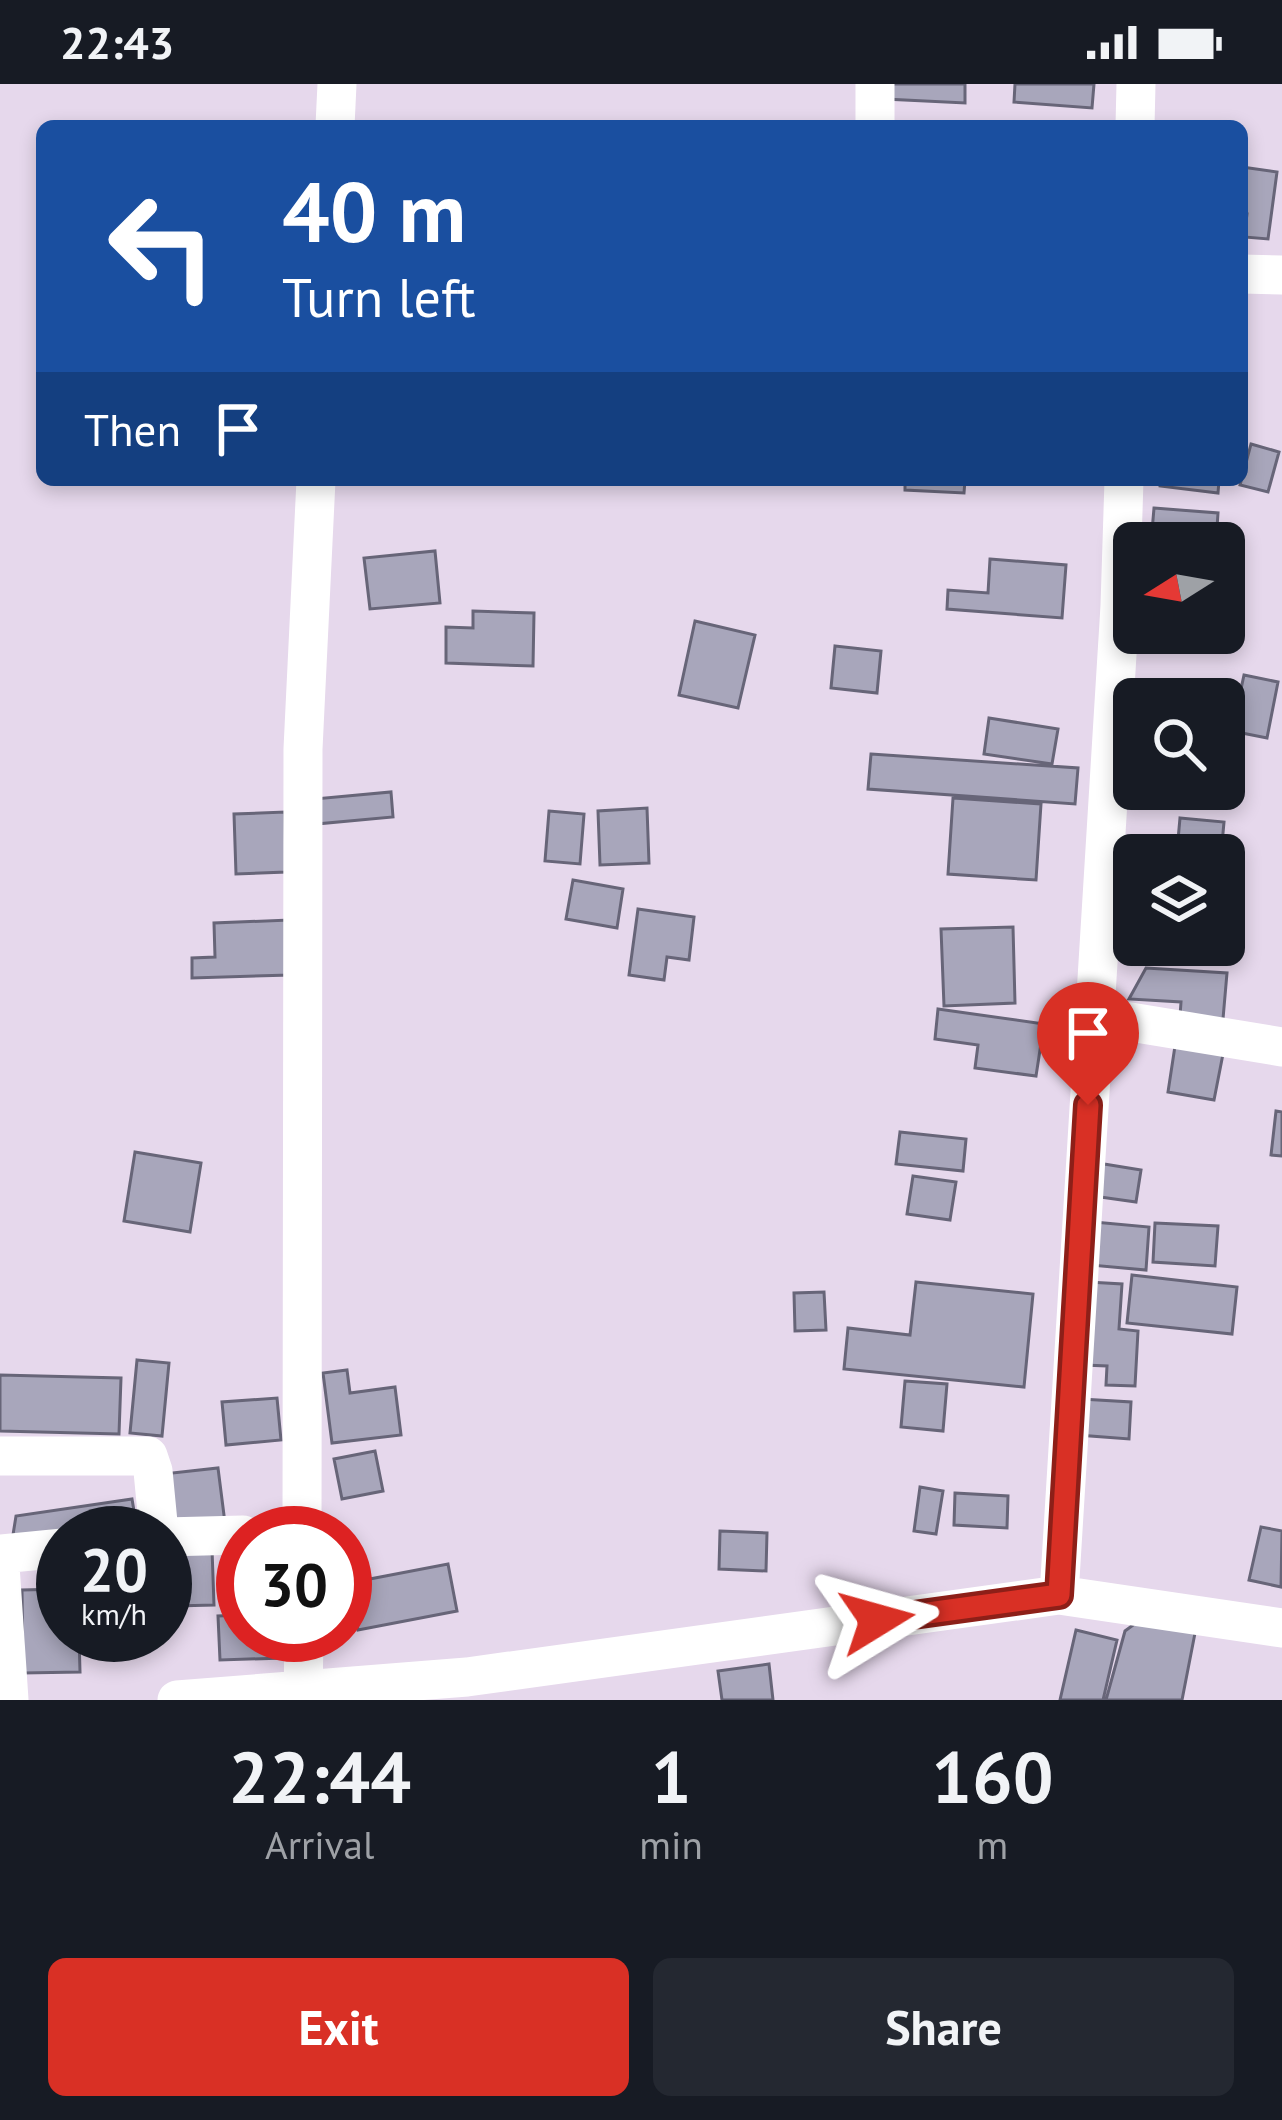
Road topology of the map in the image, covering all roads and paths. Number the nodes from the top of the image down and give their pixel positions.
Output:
1 (337, 84) edge
2 (875, 84) edge
3 (1136, 84) edge
4 (334, 120) edge
5 (875, 120) edge
6 (1136, 120) edge
7 (1248, 274) edge
8 (1282, 275) edge
9 (316, 486) edge
10 (1124, 486) edge
11 (1094, 1016) junction
12 (1282, 1047) edge
13 (0, 1456) edge
14 (158, 1506) edge
15 (302, 1506) edge
16 (36, 1551) edge
17 (0, 1554) edge
18 (0, 1565) edge
19 (1059, 1595) junction
20 (1282, 1628) edge
21 (304, 1662) edge
22 (304, 1695) edge
23 (9, 1700) edge
24 (177, 1700) edge

1 - 4 street
2 - 5 street
3 - 6 street
7 - 8 street
9 - 15 street
10 - 11 street
11 - 12 street
11 - 19 street
13 - 14 street
16 - 17 street
18 - 23 street
19 - 20 street
19 - 22 street
21 - 22 street
22 - 24 street

